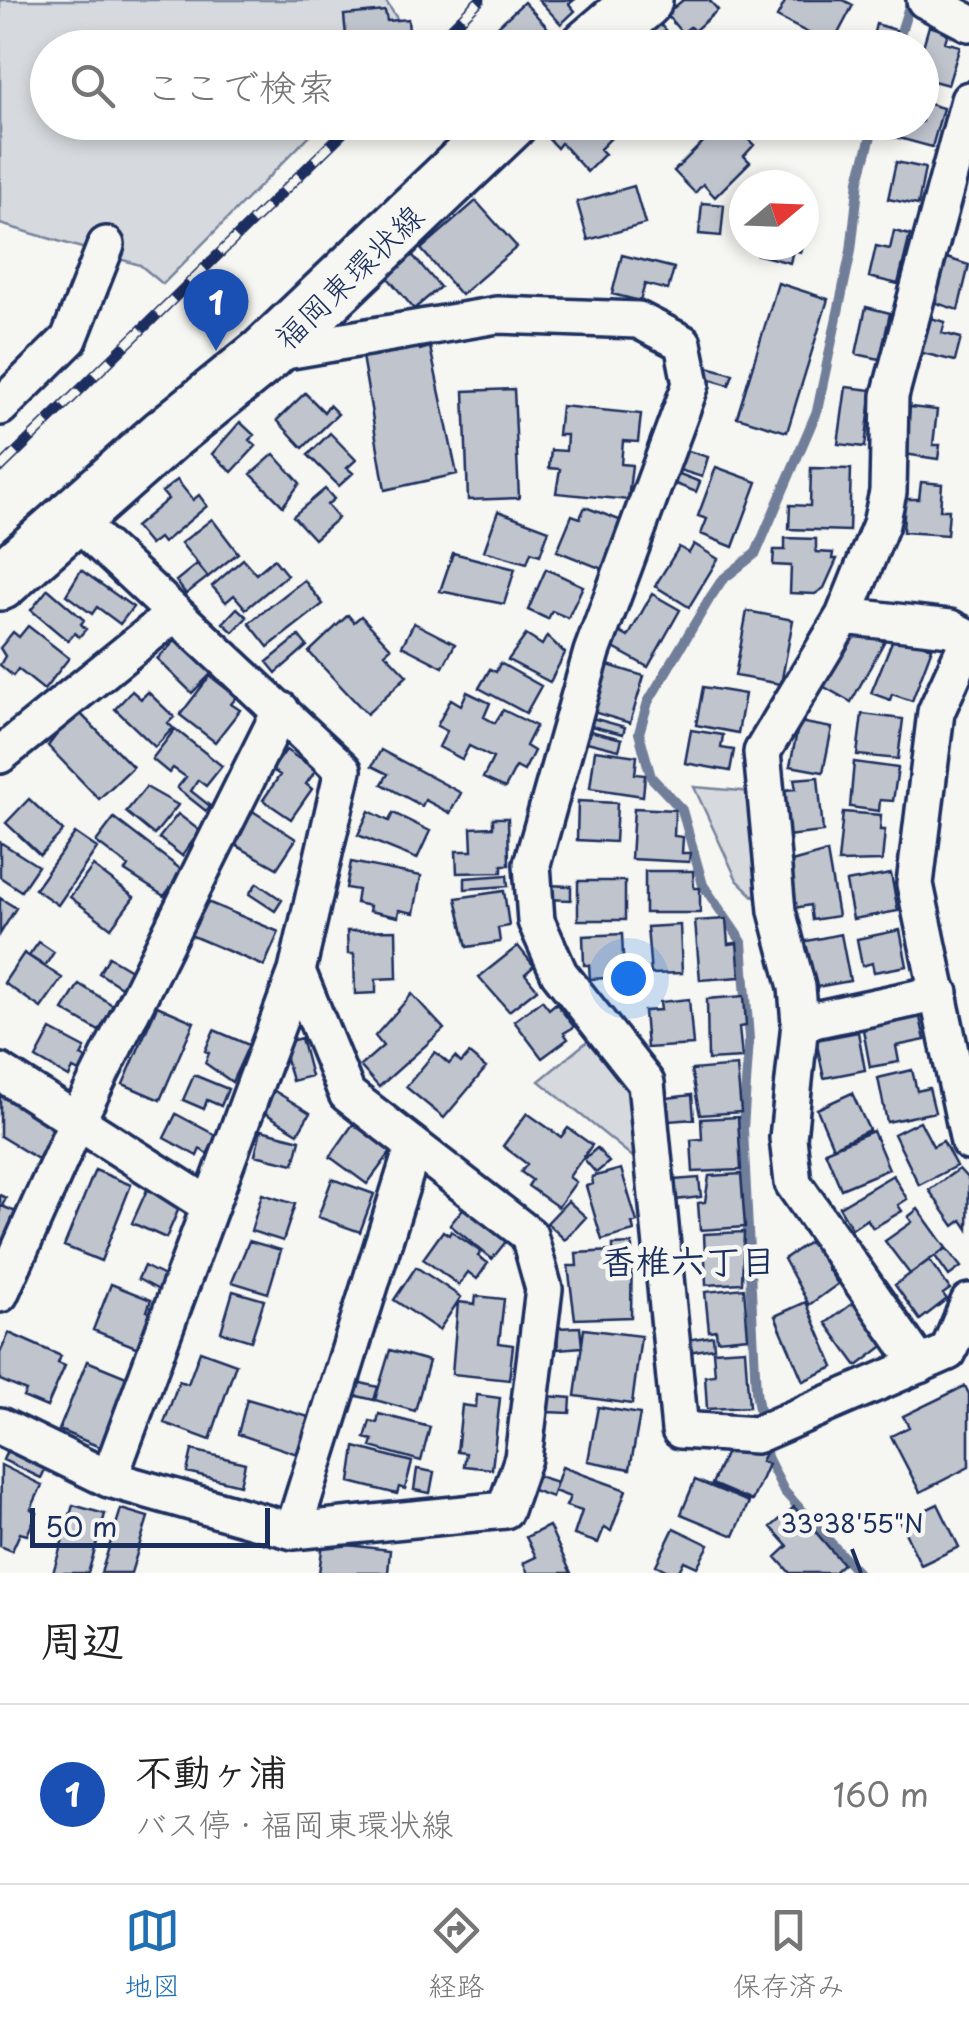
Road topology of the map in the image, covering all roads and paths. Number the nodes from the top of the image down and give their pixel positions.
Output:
1 (644, 0) edge
2 (925, 0) edge
3 (969, 23) edge
4 (609, 30) edge
5 (969, 100) edge
6 (490, 140) edge
7 (106, 244) dead end
8 (266, 354) junction
9 (0, 406) edge
10 (74, 520) junction
11 (0, 582) edge
12 (174, 615) junction
13 (844, 616) junction
14 (969, 639) edge
15 (282, 710) junction
16 (0, 755) edge
17 (297, 972) junction
18 (940, 993) junction
19 (800, 1024) junction
20 (0, 1072) edge
21 (78, 1119) junction
22 (969, 1142) edge
23 (413, 1148) junction
24 (210, 1206) junction
25 (0, 1294) edge
26 (969, 1302) edge
27 (920, 1366) junction
28 (0, 1426) edge
29 (109, 1480) junction
30 (293, 1532) junction

1 - 4 main road
2 - 3 street
5 - 13 street
6 - 8 main road, 福岡東環状線
7 - 9 street
8 - 10 main road, 福岡東環状線
8 - 27 street
10 - 11 main road, 福岡東環状線
10 - 12 street
12 - 15 street
12 - 16 street
13 - 14 street
13 - 19 street
14 - 18 street
15 - 17 street
15 - 21 street
17 - 23 street
17 - 24 street
18 - 19 street
18 - 22 street
19 - 27 street
20 - 21 street
21 - 24 street
21 - 25 street
23 - 30 street
23 - 30 street
24 - 29 street
26 - 27 street
28 - 29 street
29 - 30 street

